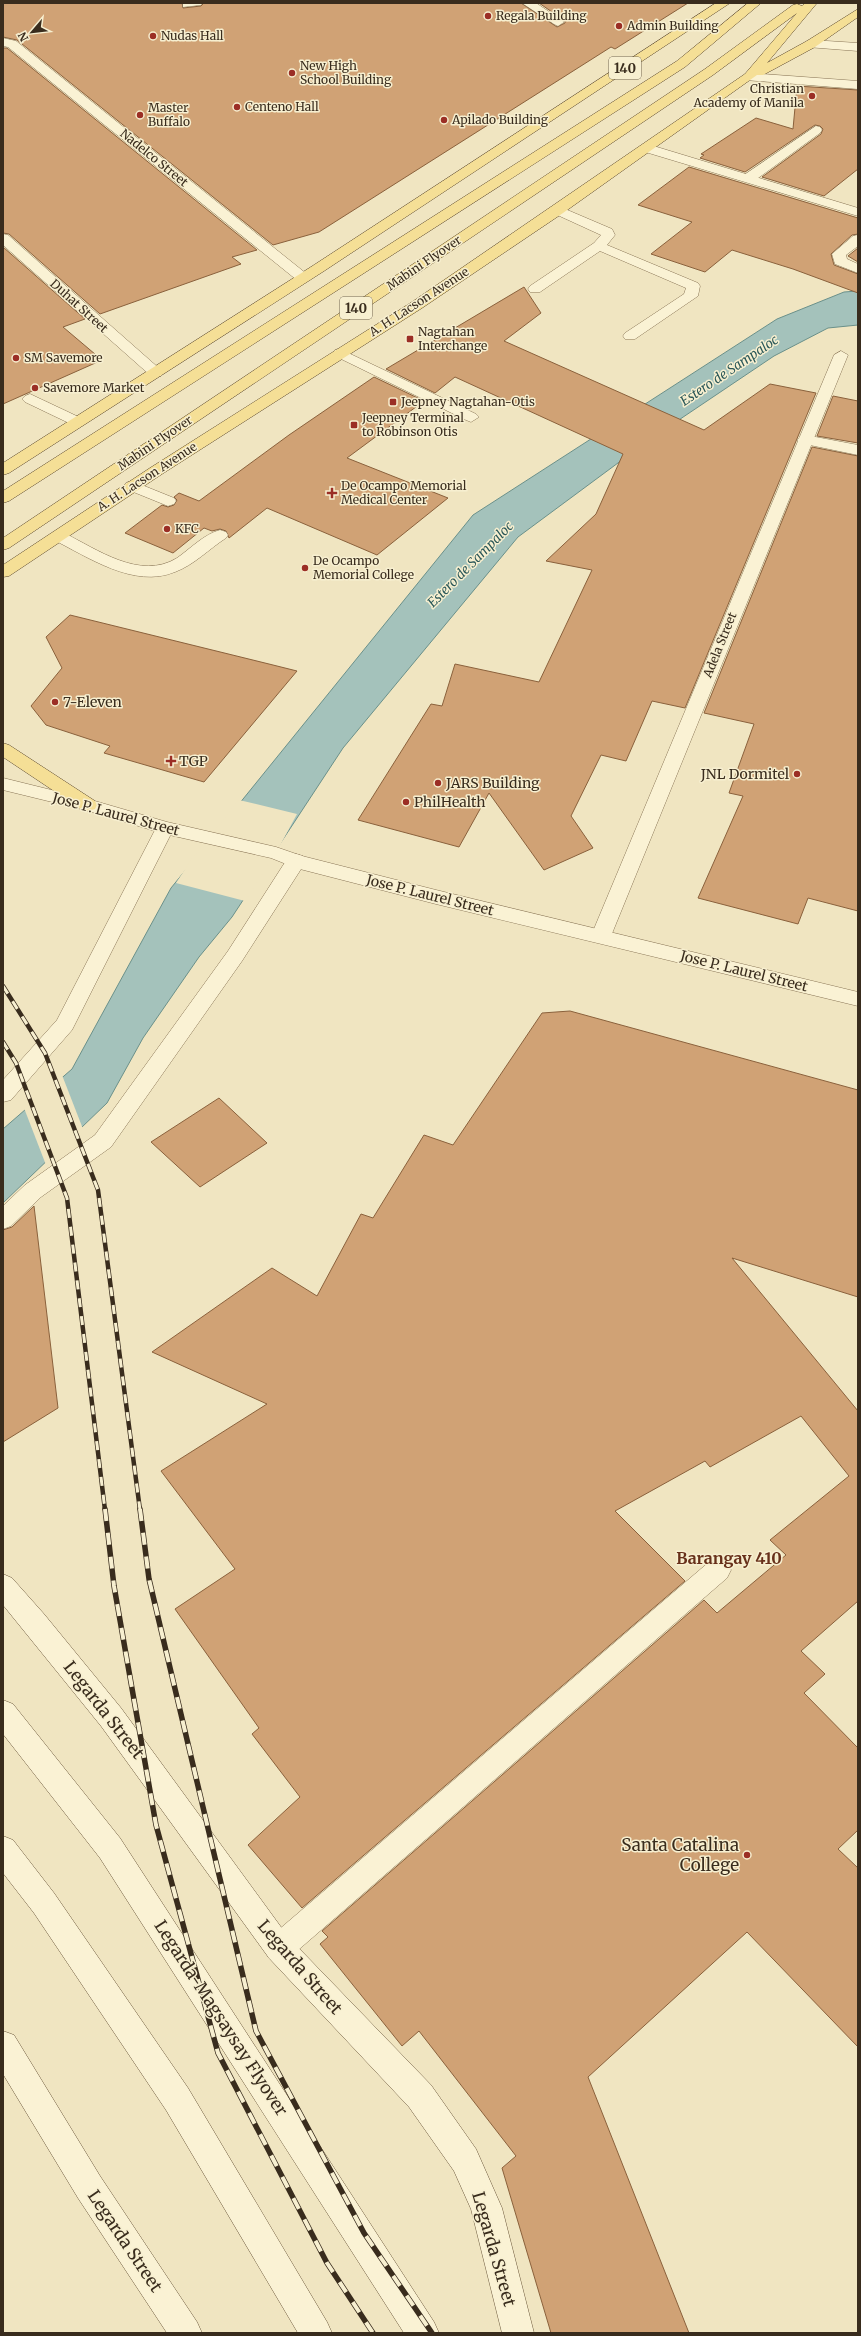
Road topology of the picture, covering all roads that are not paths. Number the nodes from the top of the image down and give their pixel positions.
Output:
1 (528, 3) edge
2 (724, 3) edge
3 (755, 3) edge
4 (803, 3) edge
5 (811, 3) edge
6 (858, 12) edge
7 (558, 22) dead end
8 (3, 42) edge
9 (811, 44) junction
10 (858, 47) edge
11 (749, 77) junction
12 (858, 84) edge
13 (816, 130) dead end
14 (647, 148) junction
15 (749, 178) junction
16 (558, 210) junction
17 (858, 212) edge
18 (3, 238) edge
19 (858, 238) edge
20 (599, 246) junction
21 (858, 269) edge
22 (303, 278) junction
23 (535, 289) dead end
24 (630, 336) dead end
25 (340, 353) junction
26 (841, 355) dead end
27 (156, 373) junction
28 (30, 399) dead end
29 (471, 417) dead end
30 (78, 422) junction
31 (805, 440) junction
32 (858, 450) edge
33 (3, 470) edge
34 (132, 486) junction
35 (3, 498) edge
36 (168, 501) dead end
37 (220, 534) dead end
38 (58, 536) junction
39 (3, 545) edge
40 (3, 572) edge
41 (3, 749) edge
42 (3, 784) edge
43 (88, 805) junction
44 (165, 828) junction
45 (296, 861) junction
46 (601, 936) junction
47 (858, 999) edge
48 (3, 1094) edge
49 (3, 1220) edge
50 (718, 1570) dead end
51 (3, 1586) edge
52 (3, 1713) edge
53 (3, 1850) edge
54 (279, 1948) junction
55 (3, 2046) edge
56 (186, 2333) edge
57 (316, 2333) edge
58 (423, 2333) edge
59 (518, 2333) edge

1 - 7 street
2 - 22 main road, 140
3 - 35 main road, Mabini Flyover / 140
4 - 39 main road, Mabini Flyover / 140
5 - 11 main road, A. H. Lacson Avenue / 140
6 - 9 main road
8 - 22 street, Nadelco Street
9 - 10 street
9 - 11 main road
11 - 12 street
11 - 14 main road, A. H. Lacson Avenue / 140
13 - 15 street
14 - 15 street
14 - 16 main road, A. H. Lacson Avenue / 140
15 - 17 street
16 - 20 street
16 - 25 main road, A. H. Lacson Avenue / 140
18 - 27 street, Duhat Street
19 - 21 street
20 - 23 street
20 - 24 street
22 - 27 main road, 140
25 - 29 street
25 - 34 main road, A. H. Lacson Avenue / 140
26 - 31 street, Adela Street
27 - 30 main road, 140
28 - 30 street
30 - 33 main road, 140
31 - 32 street
31 - 46 street, Adela Street
34 - 36 street
34 - 38 main road, A. H. Lacson Avenue / 140
37 - 38 street
38 - 40 main road, A. H. Lacson Avenue / 140
41 - 43 main road
42 - 43 street, Jose P. Laurel Street
43 - 44 street, Jose P. Laurel Street
44 - 45 street, Jose P. Laurel Street
44 - 48 street
45 - 46 street, Jose P. Laurel Street
45 - 49 street
46 - 47 street, Jose P. Laurel Street
50 - 54 street
51 - 54 street, Legarda Street
52 - 58 street, Legarda-Magsaysay Flyover
53 - 57 street
54 - 59 street, Legarda Street
55 - 56 street, Legarda Street

